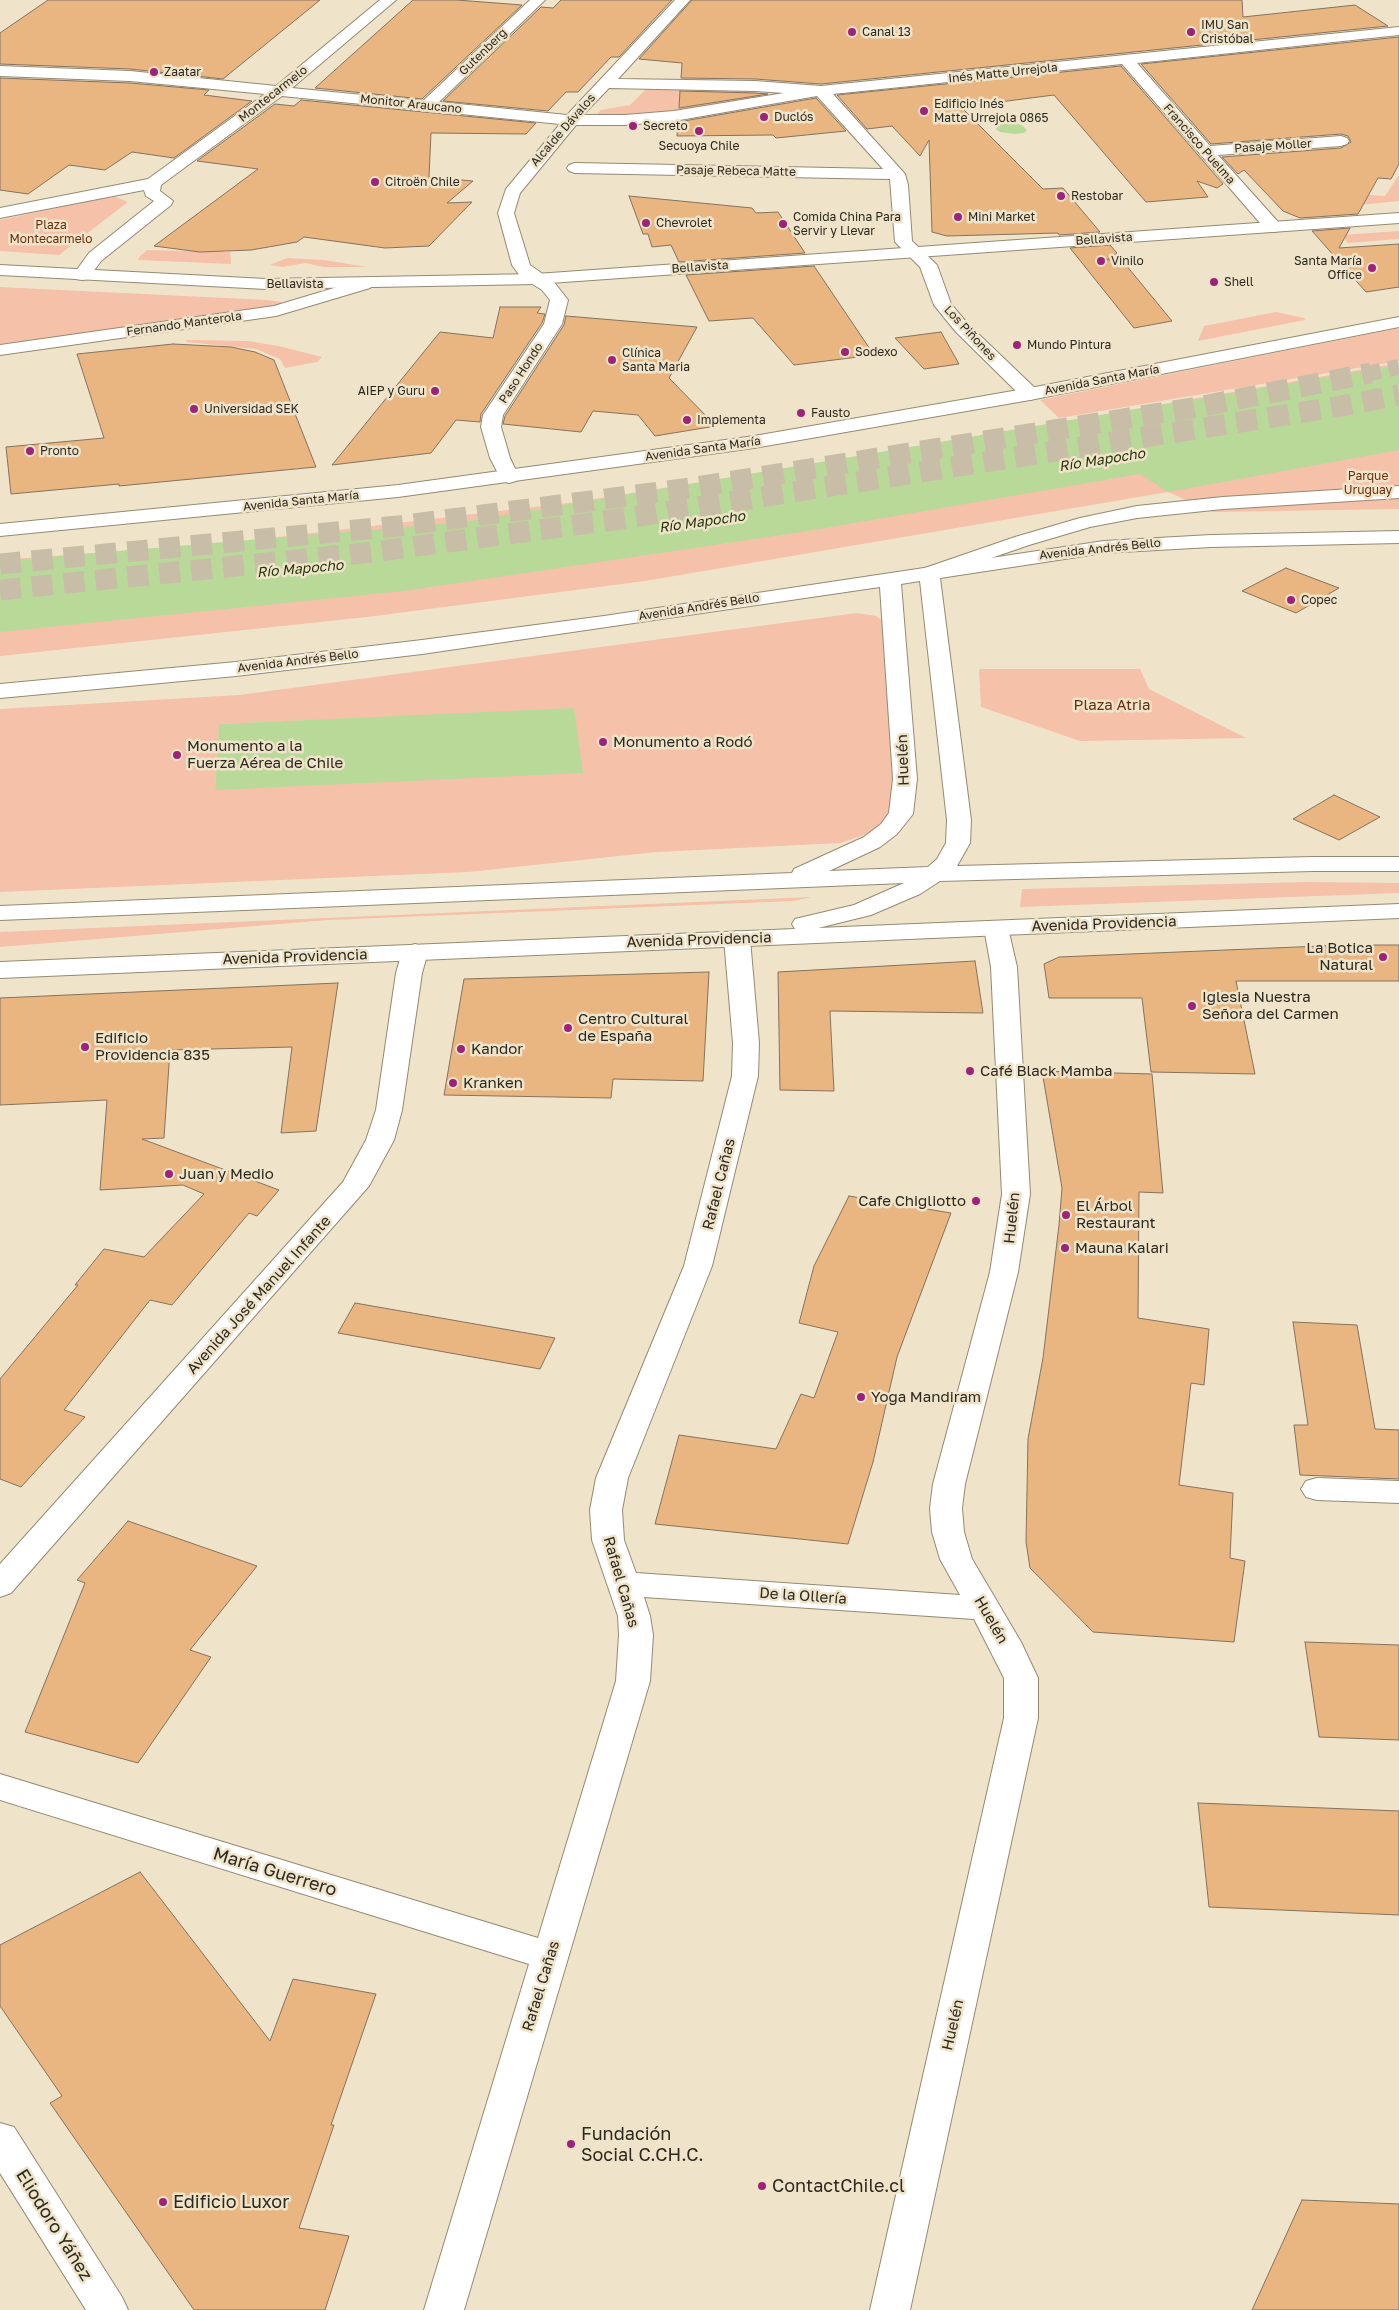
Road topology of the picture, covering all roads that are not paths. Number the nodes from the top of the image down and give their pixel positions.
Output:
1 (389, 0) edge
2 (538, 0) edge
3 (683, 0) edge
4 (1399, 31) edge
5 (1126, 60) junction
6 (0, 71) edge
7 (605, 83) junction
8 (755, 86) junction
9 (278, 91) junction
10 (821, 91) junction
11 (761, 101) junction
12 (428, 105) junction
13 (571, 120) junction
14 (1341, 141) dead end
15 (1205, 151) junction
16 (575, 168) dead end
17 (897, 174) junction
18 (153, 183) junction
19 (0, 213) edge
20 (1399, 218) edge
21 (1272, 227) junction
22 (914, 252) junction
23 (0, 270) edge
24 (82, 275) junction
25 (536, 279) junction
26 (364, 284) junction
27 (1399, 322) edge
28 (0, 350) edge
29 (1030, 394) junction
30 (508, 477) junction
31 (1399, 492) edge
32 (0, 530) edge
33 (1399, 536) edge
34 (929, 573) junction
35 (890, 579) junction
36 (0, 691) edge
37 (1399, 864) edge
38 (935, 874) junction
39 (794, 879) junction
40 (1399, 911) edge
41 (0, 913) edge
42 (996, 928) junction
43 (737, 939) junction
44 (415, 952) junction
45 (0, 970) edge
46 (1317, 1489) dead end
47 (1399, 1492) edge
48 (622, 1584) junction
49 (0, 1585) edge
50 (984, 1608) junction
51 (0, 1787) edge
52 (550, 1956) junction
53 (0, 2139) edge
54 (108, 2310) edge
55 (444, 2310) edge
56 (890, 2310) edge

1 - 9 main road, Montecarmelo
2 - 12 main road, Gutenberg
3 - 7 main road, Alcalde Dávalos
4 - 5 main road, Inés Matte Urrejola
5 - 10 main road, Inés Matte Urrejola
5 - 15 main road, Francisco Puelma
6 - 9 main road, Monitor Araucano
7 - 8 main road, Inés Matte Urrejola
7 - 13 main road, Alcalde Dávalos
8 - 10 main road, Inés Matte Urrejola
8 - 11 main road
9 - 12 main road, Monitor Araucano
9 - 18 main road, Montecarmelo
10 - 11 main road, Monitor Araucano
10 - 17 main road
11 - 13 main road, Monitor Araucano
12 - 13 main road, Monitor Araucano
13 - 25 main road, Alcalde Dávalos
14 - 15 main road, Pasaje Moller
15 - 21 main road, Francisco Puelma
16 - 17 main road, Pasaje Rebeca Matte
17 - 22 main road, Los Piñones
18 - 19 main road, Montecarmelo
18 - 24 main road
20 - 21 main road, Bellavista
21 - 22 main road, Bellavista
22 - 25 main road, Bellavista
22 - 29 main road, Los Piñones
23 - 24 main road, Bellavista
24 - 26 main road, Bellavista
25 - 26 main road, Bellavista
25 - 30 main road, Paso Hondo
26 - 28 main road, Fernando Manterola
27 - 29 main road, Avenida Santa María
29 - 30 main road, Avenida Santa María
30 - 32 main road, Avenida Santa María
31 - 34 main road
33 - 34 main road, Avenida Andrés Bello
34 - 35 main road, Avenida Andrés Bello
34 - 38 main road
35 - 36 main road, Avenida Andrés Bello
35 - 39 main road, Huelén
37 - 38 main road
38 - 39 main road
38 - 43 main road
39 - 41 main road
40 - 42 main road, Avenida Providencia
42 - 43 main road, Avenida Providencia
42 - 50 main road, Huelén
43 - 44 main road, Avenida Providencia
43 - 48 main road, Rafael Cañas
44 - 45 main road, Avenida Providencia
44 - 49 main road, Avenida José Manuel Infante
46 - 47 main road
48 - 50 main road, De la Ollería
48 - 52 main road, Rafael Cañas
50 - 56 main road, Huelén
51 - 52 main road, María Guerrero
52 - 55 main road, Rafael Cañas
53 - 54 main road, Eliodoro Yáñez

